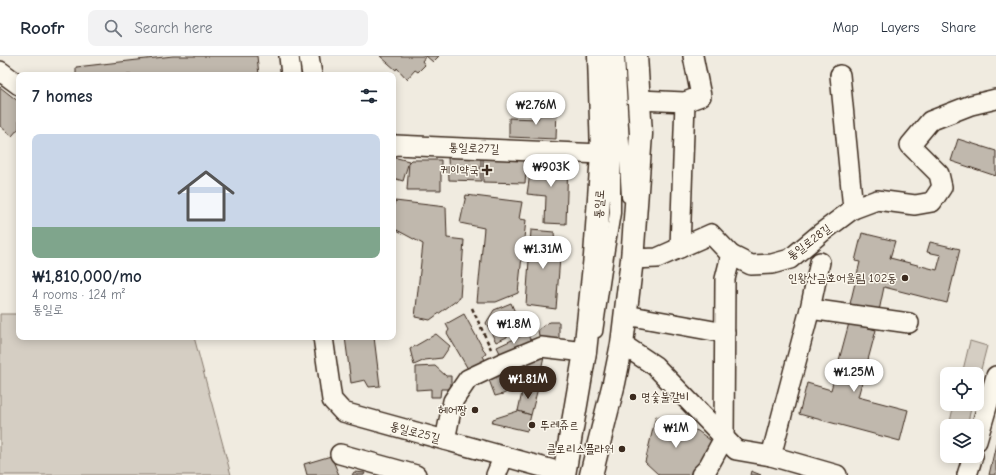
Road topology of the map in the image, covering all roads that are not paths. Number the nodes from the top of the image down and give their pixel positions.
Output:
1 (289, 56) edge
2 (309, 56) edge
3 (599, 56) edge
4 (610, 56) edge
5 (619, 56) edge
6 (636, 56) edge
7 (693, 56) edge
8 (0, 71) edge
9 (291, 72) edge
10 (312, 72) edge
11 (840, 74) dead end
12 (16, 83) edge
13 (693, 99) junction
14 (996, 99) edge
15 (639, 100) junction
16 (396, 145) edge
17 (602, 154) junction
18 (853, 209) junction
19 (680, 248) junction
20 (632, 253) junction
21 (731, 255) junction
22 (820, 262) dead end
23 (810, 309) junction
24 (626, 315) junction
25 (909, 324) dead end
26 (725, 332) junction
27 (322, 340) edge
28 (622, 344) junction
29 (585, 352) junction
30 (996, 376) edge
31 (983, 419) edge
32 (724, 438) junction
33 (445, 440) junction
34 (340, 454) dead end
35 (504, 456) junction
36 (772, 456) junction
37 (971, 463) edge
38 (564, 474) edge
39 (416, 475) edge
40 (496, 475) edge
41 (591, 475) edge
42 (701, 475) edge
43 (838, 475) edge
44 (967, 475) edge

1 - 9 street
2 - 10 street
3 - 17 main road, 통일로
4 - 38 lane
5 - 20 lane
6 - 15 main road
7 - 13 street
8 - 12 street
11 - 18 street
13 - 15 street
13 - 19 street
14 - 18 street, 통일로28길
15 - 20 main road
16 - 17 street, 통일로27길
17 - 29 main road, 통일로
18 - 21 street, 통일로28길
19 - 20 street, 통일로28길
19 - 21 street, 통일로28길
20 - 24 main road
21 - 26 street
22 - 23 street
23 - 25 street
23 - 36 street
24 - 26 street
24 - 28 main road
26 - 32 street
27 - 33 street, 통일로25길
28 - 32 street
28 - 41 main road
29 - 33 street
29 - 38 main road, 통일로
30 - 31 street
32 - 36 street
32 - 42 street
33 - 35 street, 통일로25길
34 - 39 street
35 - 38 street, 통일로25길
35 - 40 street
36 - 43 street
37 - 44 street

